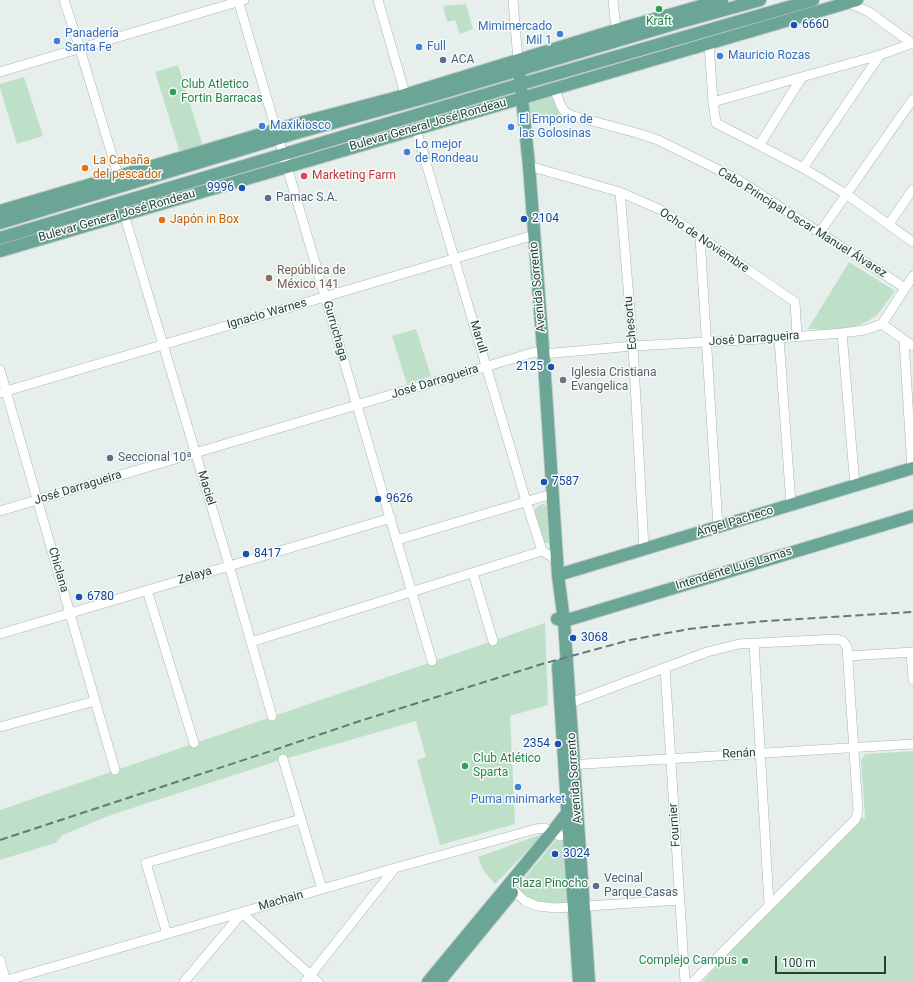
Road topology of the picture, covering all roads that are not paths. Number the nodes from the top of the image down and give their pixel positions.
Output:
1 (64, 0) edge
2 (378, 0) edge
3 (513, 0) edge
4 (613, 0) edge
5 (722, 0) edge
6 (760, 0) edge
7 (857, 0) edge
8 (240, 1) edge
9 (807, 1) edge
10 (708, 2) edge
11 (839, 5) junction
12 (807, 15) junction
13 (684, 21) junction
14 (646, 22) junction
15 (616, 30) junction
16 (709, 43) junction
17 (913, 44) edge
18 (80, 49) junction
19 (880, 55) junction
20 (518, 65) junction
21 (0, 72) edge
22 (802, 77) junction
23 (521, 84) junction
24 (552, 89) junction
25 (438, 94) junction
26 (402, 95) junction
27 (522, 98) junction
28 (913, 99) edge
29 (713, 102) junction
30 (442, 121) junction
31 (389, 124) junction
32 (416, 129) junction
33 (277, 134) junction
34 (760, 144) junction
35 (283, 155) junction
36 (529, 166) junction
37 (287, 167) junction
38 (804, 168) junction
39 (118, 175) junction
40 (913, 189) edge
41 (620, 192) junction
42 (846, 194) junction
43 (146, 208) junction
44 (100, 209) junction
45 (0, 211) edge
46 (124, 214) junction
47 (0, 223) edge
48 (889, 224) junction
49 (820, 232) junction
50 (534, 235) junction
51 (700, 237) junction
52 (0, 238) edge
53 (913, 242) edge
54 (0, 251) edge
55 (455, 258) junction
56 (913, 276) edge
57 (905, 288) junction
58 (325, 297) junction
59 (882, 324) junction
60 (842, 333) junction
61 (797, 336) junction
62 (779, 338) junction
63 (904, 340) junction
64 (707, 342) junction
65 (163, 344) junction
66 (633, 346) junction
67 (913, 346) edge
68 (543, 354) junction
69 (487, 367) junction
70 (0, 370) edge
71 (3, 392) edge
72 (357, 405) junction
73 (196, 453) junction
74 (913, 468) edge
75 (855, 486) junction
76 (552, 494) junction
77 (37, 500) junction
78 (526, 501) junction
79 (791, 505) junction
80 (0, 511) edge
81 (913, 516) edge
82 (391, 518) junction
83 (718, 527) junction
84 (397, 540) junction
85 (644, 549) junction
86 (542, 551) junction
87 (557, 560) junction
88 (229, 566) junction
89 (473, 573) junction
90 (558, 575) junction
91 (147, 590) junction
92 (412, 591) junction
93 (70, 613) junction
94 (560, 620) junction
95 (0, 634) edge
96 (492, 641) dead end
97 (251, 642) junction
98 (754, 643) junction
99 (912, 652) edge
100 (848, 656) junction
101 (432, 661) dead end
102 (665, 668) junction
103 (913, 680) edge
104 (95, 701) junction
105 (565, 705) junction
106 (272, 716) dead end
107 (0, 727) edge
108 (194, 743) dead end
109 (913, 744) edge
110 (854, 747) junction
111 (760, 753) junction
112 (671, 758) junction
113 (283, 759) dead end
114 (569, 765) junction
115 (115, 770) dead end
116 (572, 812) junction
117 (301, 819) junction
118 (573, 825) junction
119 (556, 833) junction
120 (395, 868) junction
121 (322, 889) junction
122 (514, 891) junction
123 (680, 900) junction
124 (769, 905) junction
125 (579, 907) junction
126 (242, 913) junction
127 (167, 934) junction
128 (0, 960) edge
129 (307, 979) edge
130 (4, 981) edge
131 (184, 982) edge
132 (318, 982) edge
133 (428, 982) edge
134 (439, 982) edge
135 (579, 982) edge
136 (589, 982) edge
137 (685, 982) edge
138 (693, 982) edge

1 - 18 street
2 - 26 street
3 - 20 street, Avenida Sorrento
4 - 15 street
5 - 10 main road
6 - 13 main road
7 - 11 main road, Bulevar General José Rondeau
8 - 18 street
8 - 33 street, Gurruchaga
9 - 12 street
9 - 23 main road, Bulevar General José Rondeau
10 - 14 main road
11 - 12 main road, Bulevar General José Rondeau
11 - 17 street
12 - 16 main road, Bulevar General José Rondeau
13 - 14 main road
13 - 20 main road
14 - 15 main road
15 - 20 main road
16 - 24 main road, Bulevar General José Rondeau
16 - 29 street
17 - 19 street
18 - 21 street
18 - 39 street
19 - 22 street
19 - 38 street
20 - 23 main road, Avenida Sorrento
20 - 25 main road
20 - 26 main road
22 - 29 street
22 - 34 street
23 - 27 main road, Avenida Sorrento
23 - 31 main road, Bulevar General José Rondeau
24 - 27 main road, Bulevar General José Rondeau
24 - 49 street, Cabo Principal Oscar Manuel Álvarez
25 - 26 main road
25 - 33 main road
26 - 33 main road
27 - 30 main road, Bulevar General José Rondeau
27 - 36 main road, Avenida Sorrento
28 - 42 street
29 - 34 street
30 - 31 main road
30 - 32 main road, Bulevar General José Rondeau
31 - 35 main road, Bulevar General José Rondeau
32 - 37 main road, Bulevar General José Rondeau
32 - 55 street, Marull
33 - 35 street, Gurruchaga
33 - 39 main road
33 - 47 main road
34 - 38 street
35 - 37 street, Gurruchaga
35 - 44 main road, Bulevar General José Rondeau
36 - 41 street, Ocho de Noviembre
36 - 50 main road, Avenida Sorrento
37 - 43 main road, Bulevar General José Rondeau
37 - 58 street, Gurruchaga
38 - 42 street
39 - 45 main road
40 - 48 street
41 - 51 street, Ocho de Noviembre
41 - 66 street, Echesortu
42 - 48 street
42 - 49 street
43 - 44 main road
43 - 46 main road, Bulevar General José Rondeau
44 - 52 main road, Bulevar General José Rondeau
46 - 54 main road, Bulevar General José Rondeau
46 - 65 street, Maciel
48 - 53 street
49 - 57 street, Cabo Principal Oscar Manuel Álvarez
50 - 55 street, Ignacio Warnes
50 - 68 main road, Avenida Sorrento
51 - 61 street, Ocho de Noviembre
51 - 64 street
55 - 58 street, Ignacio Warnes
55 - 69 street, Marull
56 - 57 street
57 - 59 street
58 - 65 street, Ignacio Warnes
58 - 72 street, Gurruchaga
59 - 60 street, José Darragueira
59 - 63 street
60 - 61 street, José Darragueira
60 - 75 street
61 - 62 street, José Darragueira
62 - 64 street, José Darragueira
62 - 79 street
63 - 67 street
63 - 74 street
64 - 66 street, José Darragueira
64 - 83 street
65 - 71 street, Ignacio Warnes
65 - 73 street, Maciel
66 - 68 street, José Darragueira
66 - 85 street, Echesortu
68 - 69 street, José Darragueira
68 - 76 main road, Avenida Sorrento
69 - 72 street, José Darragueira
69 - 78 street, Marull
70 - 71 street, Chiclana
71 - 77 street, Chiclana
72 - 73 street, José Darragueira
72 - 82 street, Gurruchaga
73 - 77 street, José Darragueira
73 - 88 street, Maciel
74 - 75 main road, Ángel Pacheco
75 - 79 main road, Ángel Pacheco
76 - 78 street
76 - 87 main road, Avenida Sorrento
77 - 80 street, José Darragueira
77 - 93 street, Chiclana
78 - 84 street
78 - 86 street, Marull
79 - 83 main road, Ángel Pacheco
81 - 94 main road, Intendente Luis Lamas
82 - 84 street, Gurruchaga
82 - 88 street, Zelaya
83 - 85 main road, Ángel Pacheco
84 - 92 street, Gurruchaga
85 - 90 main road, Ángel Pacheco
86 - 87 street
86 - 89 street
87 - 90 main road, Avenida Sorrento
88 - 91 street, Zelaya
88 - 97 street, Maciel
89 - 92 street
89 - 96 street
90 - 94 main road, Avenida Sorrento
91 - 93 street, Zelaya
91 - 108 street
92 - 97 street
92 - 101 street, Gurruchaga
93 - 95 street, Zelaya
93 - 104 street, Chiclana
94 - 105 main road, Avenida Sorrento
97 - 106 street, Maciel
98 - 100 street
98 - 102 street
98 - 111 street
99 - 100 street
99 - 103 street
100 - 110 street
102 - 105 street
102 - 112 street, Fournier
104 - 107 street
104 - 115 street, Chiclana
105 - 114 main road, Avenida Sorrento
109 - 110 street, Renán
110 - 111 street, Renán
110 - 124 street
111 - 112 street, Renán
111 - 124 street
112 - 114 street, Renán
112 - 123 street, Fournier
113 - 117 street
114 - 116 main road, Avenida Sorrento
116 - 118 main road, Avenida Sorrento
116 - 119 main road
117 - 121 street
117 - 127 street
118 - 119 main road
118 - 125 main road, Avenida Sorrento
119 - 120 street, Machain
119 - 122 main road
119 - 133 main road
120 - 121 street, Machain
120 - 129 street
121 - 126 street, Machain
122 - 125 street
122 - 134 main road
123 - 125 street
123 - 137 street, Fournier
124 - 138 street
125 - 135 main road, Avenida Sorrento
125 - 136 main road, Avenida Sorrento
126 - 127 street, Machain
126 - 129 street
126 - 131 street
127 - 130 street, Machain
128 - 130 street
129 - 132 street

